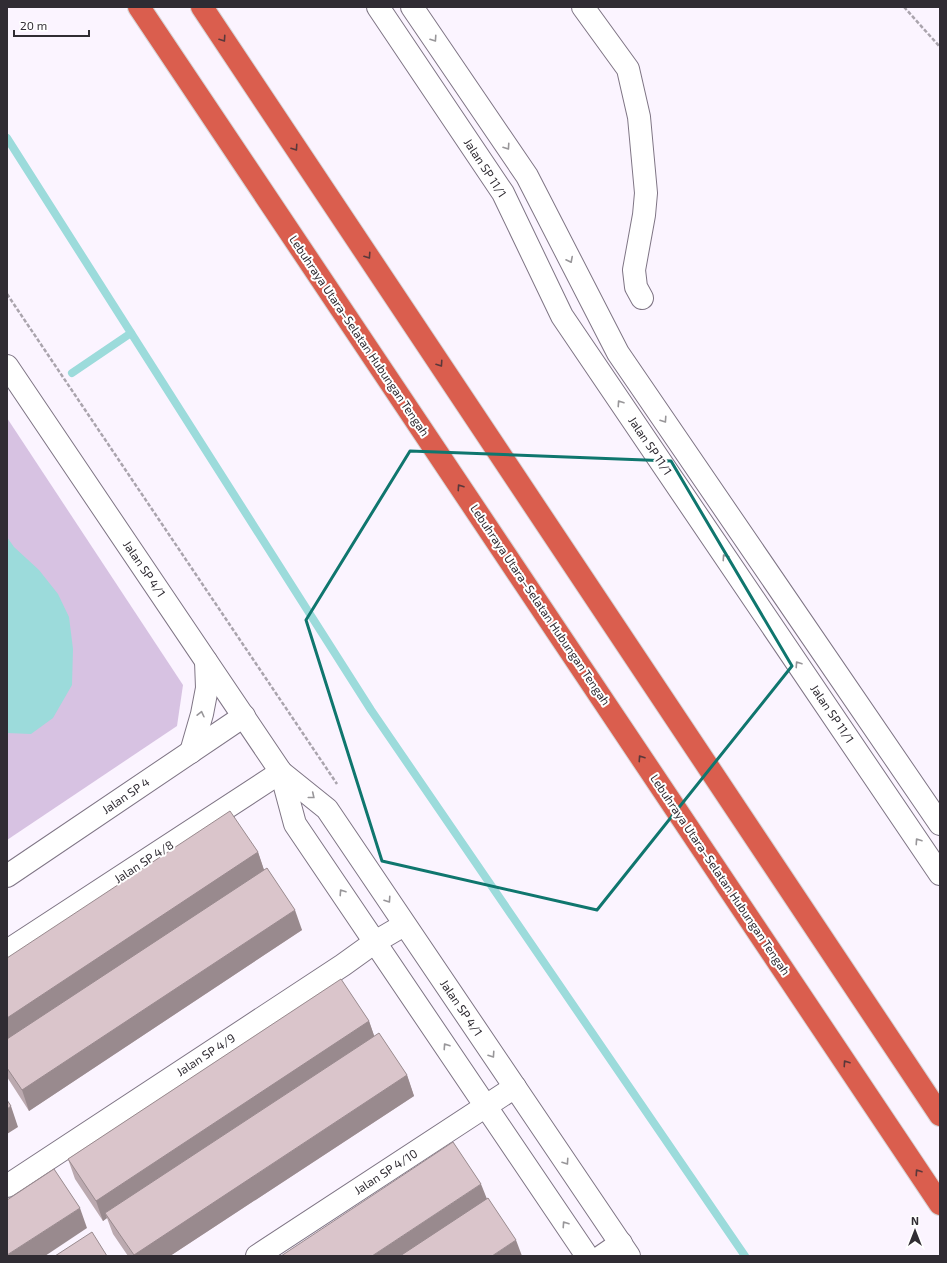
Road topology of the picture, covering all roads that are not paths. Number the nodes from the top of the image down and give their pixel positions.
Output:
1 (139, 7) edge
2 (202, 7) edge
3 (378, 7) edge
4 (412, 7) edge
5 (583, 7) edge
6 (642, 298) dead end
7 (7, 366) edge
8 (206, 661) junction
9 (244, 716) junction
10 (191, 752) junction
11 (282, 772) junction
12 (940, 824) edge
13 (940, 874) edge
14 (7, 876) edge
15 (404, 924) junction
16 (375, 942) junction
17 (7, 951) edge
18 (515, 1087) junction
19 (486, 1106) junction
20 (940, 1115) edge
21 (7, 1186) edge
22 (940, 1204) edge
23 (625, 1250) edge
24 (257, 1256) edge
25 (587, 1256) edge
26 (602, 1256) edge

22 -> 1 highway, Lebuhraya Utara–Selatan Hubungan Tengah
2 -> 20 highway
13 -> 3 street, Jalan SP 11/1
4 -> 12 street
5 - 6 street
7 - 8 street, Jalan SP 4/1
8 - 9 street, Jalan SP 4/1
10 -> 8 street
9 - 10 street, Jalan SP 4
9 - 11 street, Jalan SP 4/1
10 - 14 street, Jalan SP 4
11 -> 15 street, Jalan SP 4/1
16 -> 11 street, Jalan SP 4/1
11 - 17 street, Jalan SP 4/8
15 - 16 street, Jalan SP 4/9
15 -> 18 street, Jalan SP 4/1
19 -> 16 street, Jalan SP 4/1
16 - 21 street, Jalan SP 4/9
18 - 19 street, Jalan SP 4/10
18 -> 23 street, Jalan SP 4/1
19 - 24 street, Jalan SP 4/10
25 -> 19 street, Jalan SP 4/1
23 - 26 street

